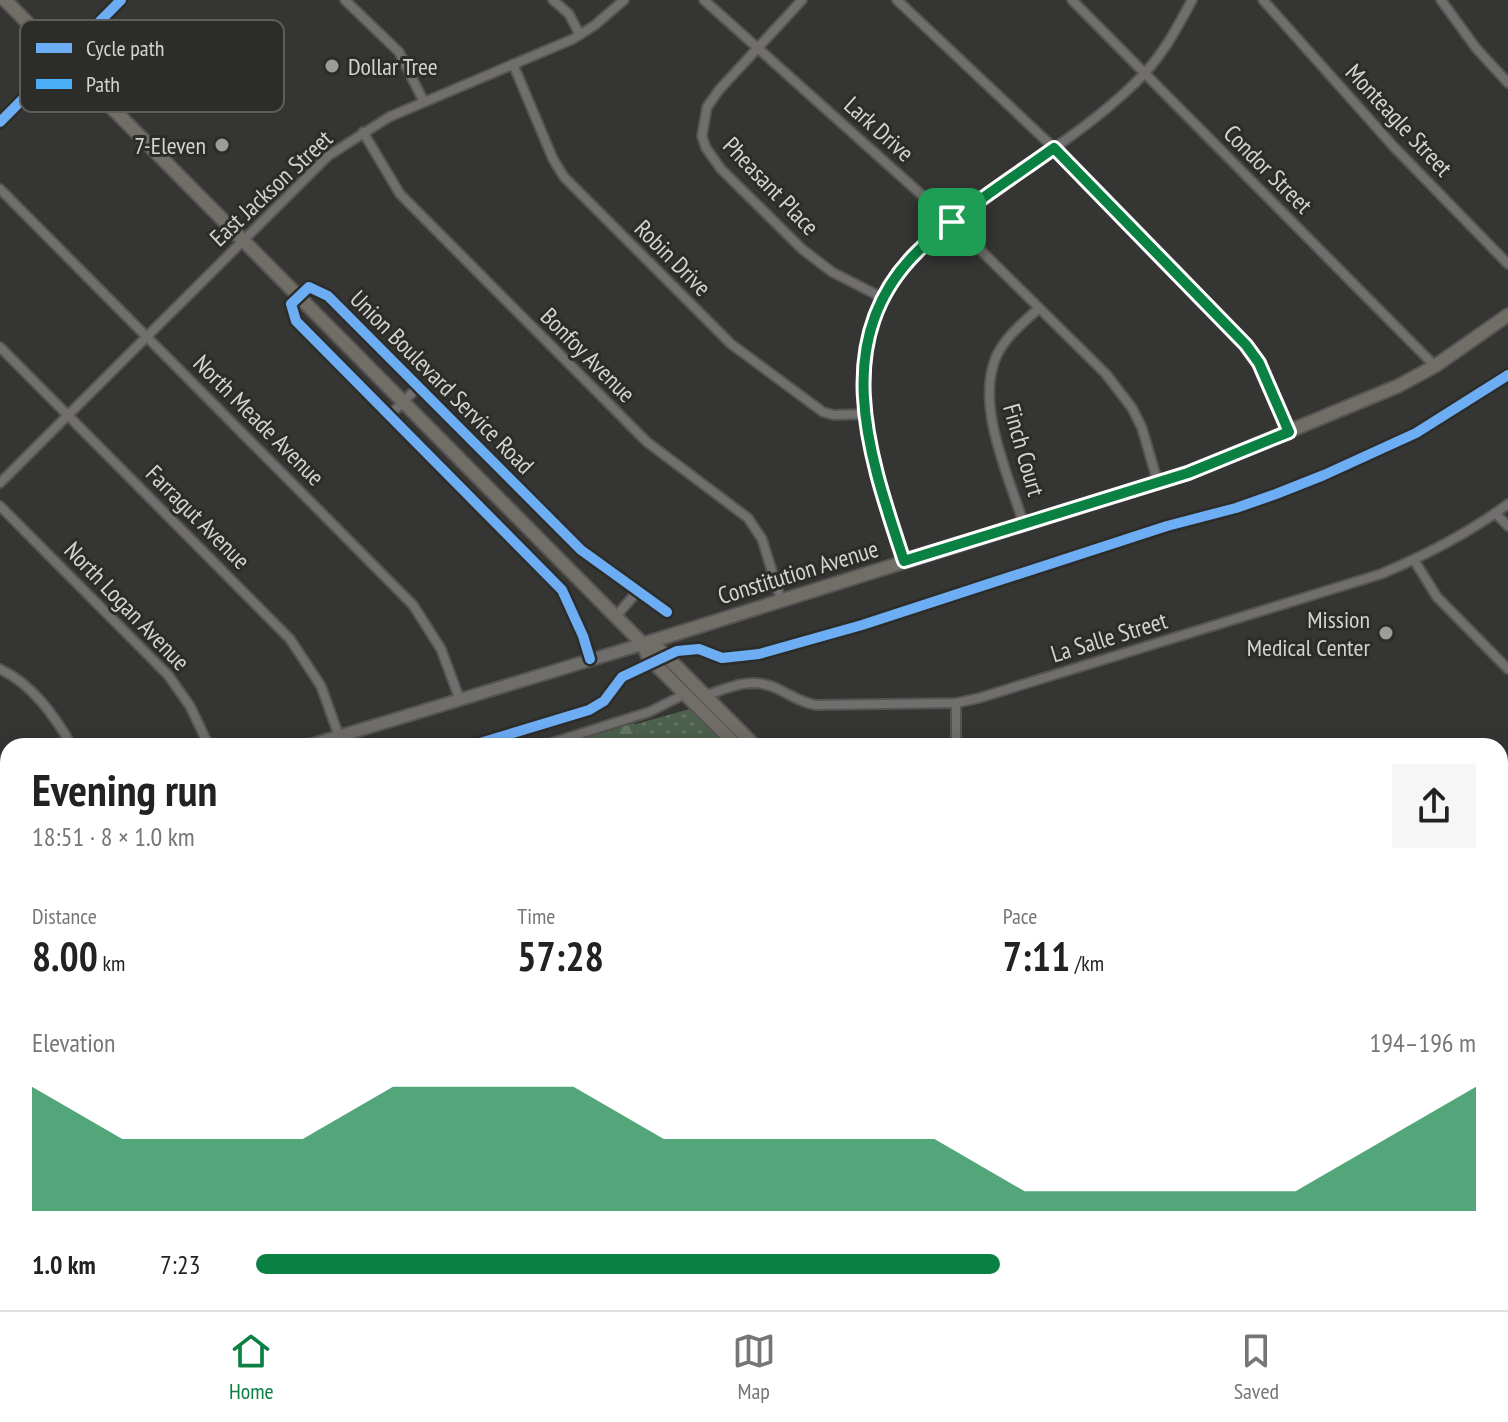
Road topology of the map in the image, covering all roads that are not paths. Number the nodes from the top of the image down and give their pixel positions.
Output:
1 (5, 0) edge
2 (121, 0) edge
3 (345, 0) edge
4 (553, 0) edge
5 (624, 0) edge
6 (704, 0) edge
7 (802, 0) edge
8 (897, 0) edge
9 (1072, 0) edge
10 (1192, 0) edge
11 (1263, 0) edge
12 (1441, 0) edge
13 (25, 20) edge
14 (101, 20) edge
15 (580, 35) junction
16 (758, 46) junction
17 (513, 64) junction
18 (1145, 73) junction
19 (1508, 83) edge
20 (20, 102) edge
21 (424, 102) junction
22 (117, 112) edge
23 (0, 122) edge
24 (363, 132) junction
25 (1054, 148) junction
26 (0, 189) edge
27 (952, 222) junction
28 (243, 241) junction
29 (1508, 264) edge
30 (298, 295) junction
31 (883, 298) junction
32 (1039, 308) junction
33 (1508, 315) edge
34 (147, 336) junction
35 (0, 347) edge
36 (1435, 366) junction
37 (418, 387) junction
38 (404, 401) junction
39 (865, 414) junction
40 (68, 415) junction
41 (389, 416) junction
42 (1289, 432) junction
43 (0, 483) edge
44 (1158, 483) junction
45 (1508, 504) edge
46 (0, 506) edge
47 (1495, 513) junction
48 (1024, 525) junction
49 (1508, 526) edge
50 (1414, 560) junction
51 (904, 561) junction
52 (638, 591) junction
53 (781, 600) junction
54 (667, 612) dead end
55 (616, 616) junction
56 (643, 644) junction
57 (590, 659) junction
58 (0, 669) edge
59 (1508, 669) edge
60 (685, 694) junction
61 (705, 696) junction
62 (460, 700) junction
63 (956, 703) junction
64 (339, 736) junction
65 (67, 738) edge
66 (205, 738) edge
67 (333, 738) edge
68 (568, 738) edge
69 (729, 738) edge
70 (747, 738) edge
71 (956, 738) edge

1 - 13 main road
2 - 14 street
3 - 21 street
4 - 15 street
5 - 15 street, East Jackson Street
6 - 16 street, Lark Drive
7 - 16 street, Pheasant Place
8 - 25 street
9 - 18 street, Condor Street
10 - 18 street
11 - 29 street, Monteagle Street
12 - 19 street
15 - 17 street, East Jackson Street
16 - 27 street, Lark Drive
16 - 31 street, Pheasant Place
17 - 21 street, East Jackson Street
17 - 39 street, Robin Drive
18 - 25 street
18 - 36 street, Condor Street
20 - 23 street
21 - 24 street, East Jackson Street
22 - 28 main road
24 - 28 street, East Jackson Street
24 - 53 street, Bonfoy Avenue
25 - 27 street
25 - 42 street
26 - 34 street, North Meade Avenue
27 - 31 street
27 - 32 street, Lark Drive
28 - 30 main road
28 - 34 street, East Jackson Street
30 - 37 street, Union Boulevard Service Road
30 - 38 main road
30 - 41 street
31 - 39 street
32 - 44 street, Lark Drive
32 - 48 street, Finch Court
33 - 36 main road, Constitution Avenue
34 - 40 street, East Jackson Street
34 - 62 street, North Meade Avenue
35 - 40 street, Farragut Avenue
36 - 42 main road, Constitution Avenue
37 - 38 street
37 - 52 street, Union Boulevard Service Road
38 - 41 street
38 - 55 main road
39 - 51 street
40 - 43 street, East Jackson Street
40 - 64 street, Farragut Avenue
41 - 57 street
42 - 44 main road, Constitution Avenue
44 - 48 main road, Constitution Avenue
45 - 47 street, La Salle Street
46 - 66 street, North Logan Avenue
47 - 49 street
47 - 50 street, La Salle Street
48 - 51 main road, Constitution Avenue
50 - 59 street
50 - 63 street, La Salle Street
51 - 53 main road, Constitution Avenue
52 - 54 street, Union Boulevard Service Road
52 - 55 street
53 - 56 main road, Constitution Avenue
55 - 56 main road
56 - 57 main road, Constitution Avenue
56 - 60 main road
56 - 61 main road
57 - 62 main road, Constitution Avenue
58 - 65 street
60 - 68 street
60 - 69 main road
61 - 63 street, La Salle Street
61 - 70 main road
62 - 64 main road, Constitution Avenue
63 - 71 street
64 - 67 main road, Constitution Avenue

